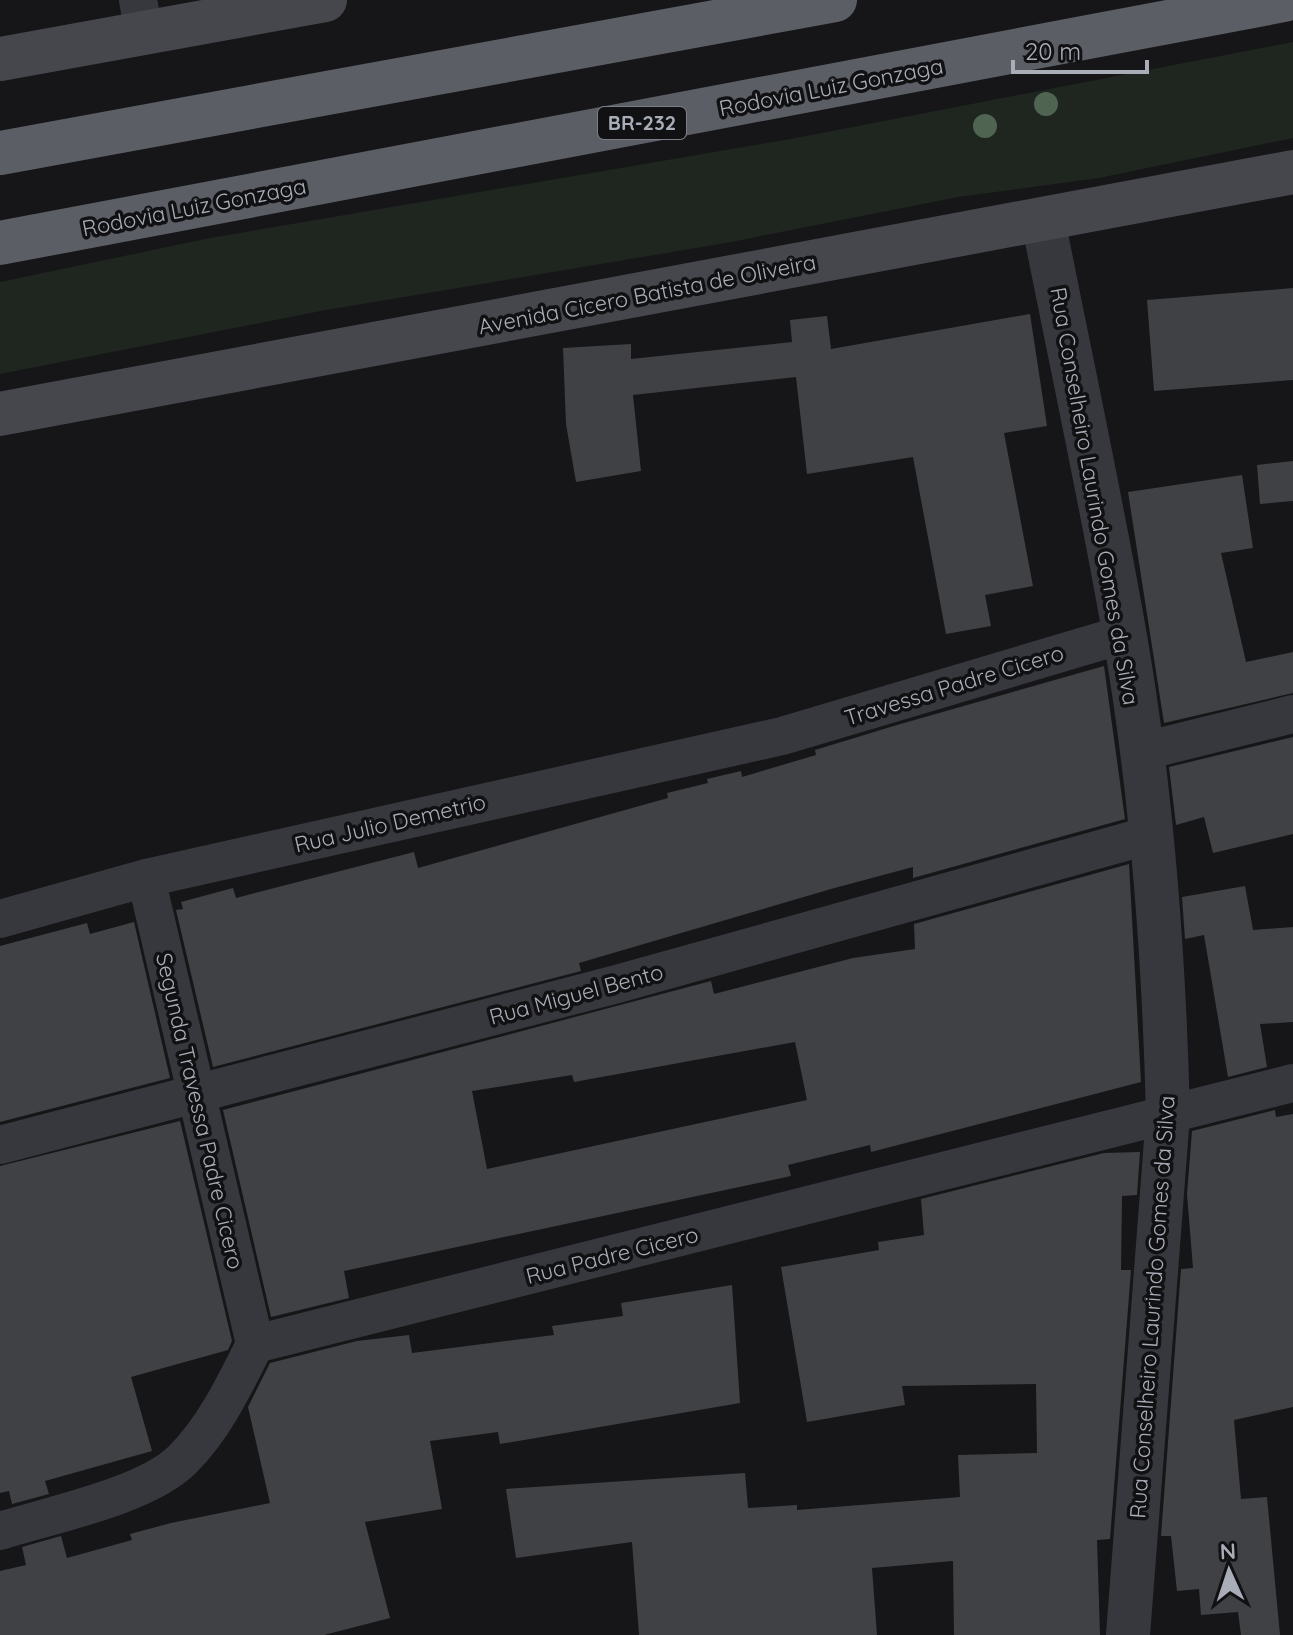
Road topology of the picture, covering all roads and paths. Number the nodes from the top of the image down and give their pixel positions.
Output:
1 (325, 0) edge
2 (835, 0) edge
3 (1284, 0) edge
4 (141, 17) edge
5 (0, 59) edge
6 (0, 153) edge
7 (1293, 172) edge
8 (1043, 220) junction
9 (0, 243) edge
10 (0, 414) edge
11 (1125, 634) junction
12 (1293, 714) edge
13 (782, 736) joint
14 (1140, 752) junction
15 (1150, 835) junction
16 (146, 878) junction
17 (0, 919) edge
18 (1293, 1083) edge
19 (195, 1094) junction
20 (1168, 1115) junction
21 (0, 1145) edge
22 (255, 1344) junction
23 (0, 1531) edge
24 (1128, 1635) edge

1 - 4 main road
2 - 6 highway
3 - 9 highway, Rodovia Luiz Gonzaga / BR-232
4 - 5 main road
7 - 8 main road, Avenida Cicero Batista de Oliveira
8 - 10 main road, Avenida Cicero Batista de Oliveira
8 - 11 street, Rua Conselheiro Laurindo Gomes da Silva
11 - 13 street, Travessa Padre Cicero
11 - 14 street, Rua Conselheiro Laurindo Gomes da Silva
12 - 14 street
13 - 16 street, Rua Julio Demetrio
14 - 15 street, Rua Conselheiro Laurindo Gomes da Silva
15 - 19 street, Rua Miguel Bento
15 - 20 street, Rua Conselheiro Laurindo Gomes da Silva
16 - 17 street, Rua Julio Demetrio
16 - 19 street, Segunda Travessa Padre Cicero
18 - 20 street, Rua Padre Cicero
19 - 21 street, Rua Miguel Bento
19 - 22 street, Segunda Travessa Padre Cicero
20 - 22 street, Rua Padre Cicero
20 - 24 street, Rua Conselheiro Laurindo Gomes da Silva
22 - 23 street

